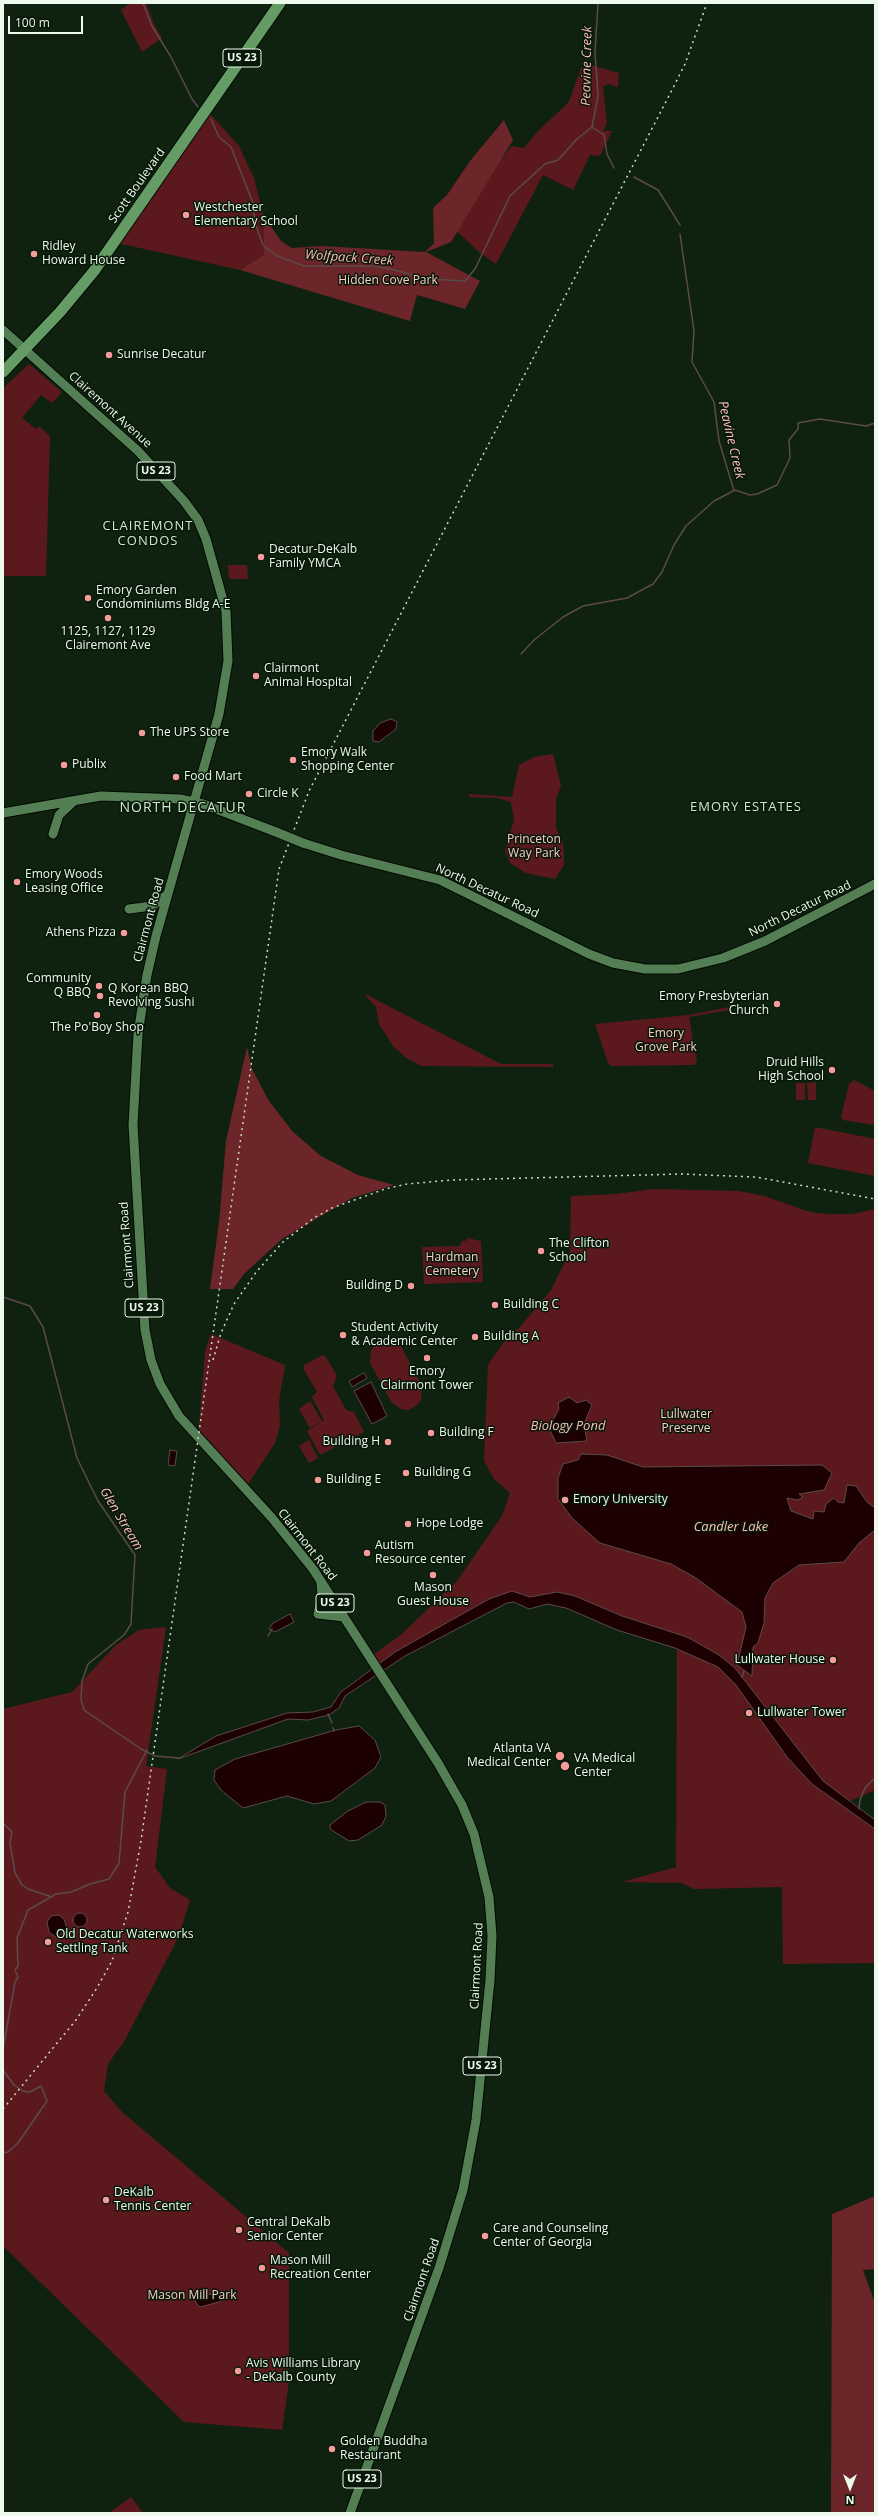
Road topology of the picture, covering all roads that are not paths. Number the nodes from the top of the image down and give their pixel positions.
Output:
1 (280, 3) edge
2 (3, 330) edge
3 (25, 350) junction
4 (3, 372) edge
5 (219, 581) joint
6 (76, 799) junction
7 (194, 802) junction
8 (3, 813) edge
9 (53, 834) dead end
10 (875, 884) edge
11 (168, 894) junction
12 (129, 909) dead end
13 (321, 1582) junction
14 (344, 1617) junction
15 (350, 2513) edge

1 - 3 highway, Scott Boulevard / US 23
2 - 3 main road, Clairemont Avenue
3 - 4 highway, Scott Boulevard
3 - 5 main road, Clairemont Avenue / US 23
5 - 7 main road, Clairmont Road / US 23
6 - 7 main road, North Decatur Road
6 - 8 main road, North Decatur Road
6 - 9 main road
7 - 10 main road, North Decatur Road, bridge
7 - 11 main road, Clairmont Road / US 23
11 - 12 main road
11 - 13 main road, Clairmont Road / US 23
13 - 14 main road, Clairmont Road / US 23
13 - 14 main road
14 - 15 main road, Clairmont Road / US 23

